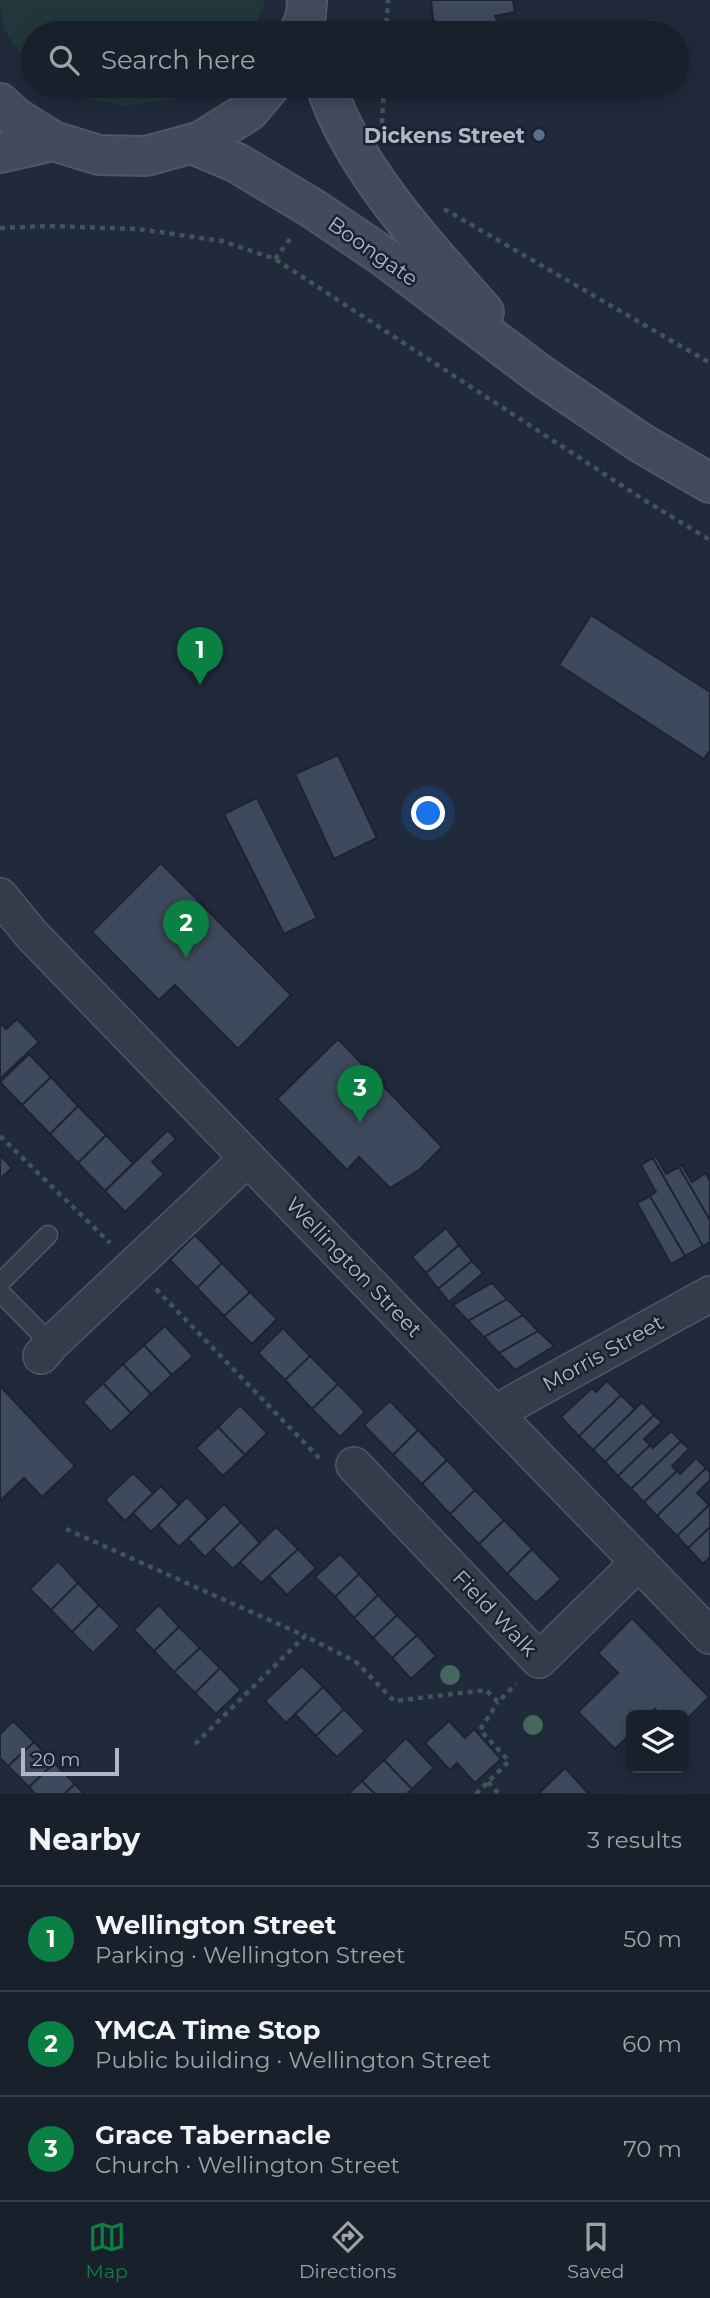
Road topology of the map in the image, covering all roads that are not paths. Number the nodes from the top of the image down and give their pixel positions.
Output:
1 (260, 98) edge
2 (330, 98) edge
3 (0, 103) edge
4 (53, 141) junction
5 (192, 144) junction
6 (0, 153) edge
7 (542, 376) junction
8 (710, 483) edge
9 (0, 896) edge
10 (248, 1158) junction
11 (48, 1235) dead end
12 (0, 1283) edge
13 (0, 1292) edge
14 (710, 1294) edge
15 (46, 1350) joint
16 (495, 1413) junction
17 (354, 1465) road end
18 (639, 1562) junction
19 (710, 1636) edge

1 - 5 street
2 - 7 street, Boongate
3 - 4 street
4 - 5 street
4 - 6 street
5 - 7 street, Boongate
7 - 8 street, Boongate
9 - 10 street, Wellington Street
10 - 15 street
10 - 16 street, Wellington Street
11 - 12 lane
13 - 15 lane
14 - 16 street, Morris Street
16 - 18 street, Wellington Street
17 - 18 street, Field Walk
18 - 19 street, Wellington Street

